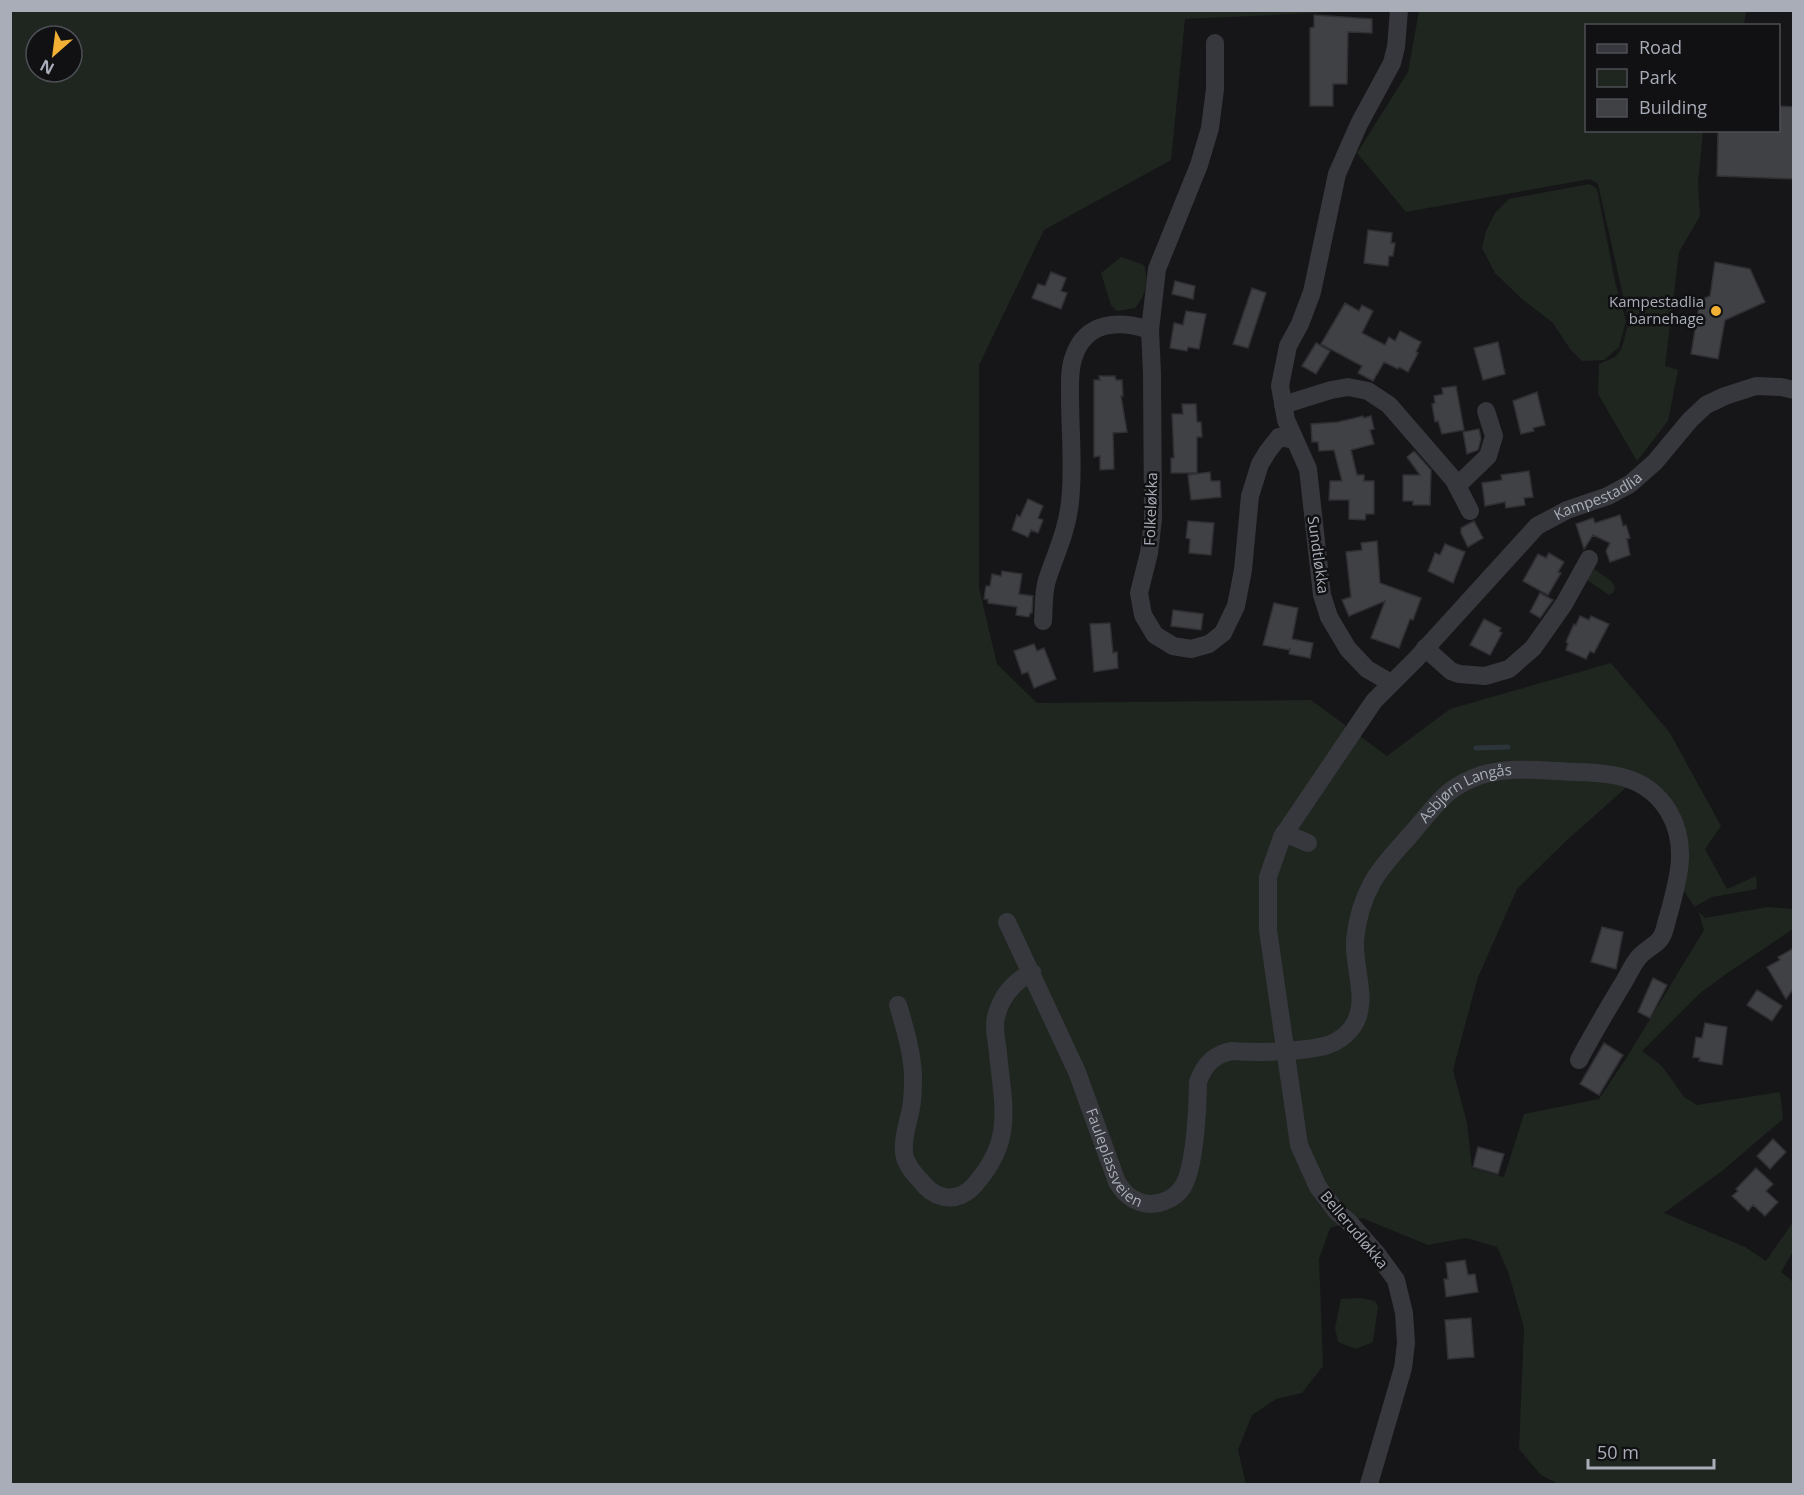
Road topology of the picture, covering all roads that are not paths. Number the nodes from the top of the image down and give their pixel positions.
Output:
1 (1399, 10) edge
2 (1215, 43) dead end
3 (1150, 330) junction
4 (1794, 390) edge
5 (1283, 405) junction
6 (1486, 411) dead end
7 (1294, 440) junction
8 (1457, 486) junction
9 (1470, 511) dead end
10 (1589, 559) dead end
11 (1043, 621) dead end
12 (1425, 648) junction
13 (1391, 682) junction
14 (1374, 701) joint
15 (1284, 833) junction
16 (1308, 843) dead end
17 (1007, 922) dead end
18 (1032, 972) junction
19 (898, 1005) dead end
20 (1285, 1049) junction
21 (1579, 1060) dead end
22 (1369, 1485) edge

1 - 5 street, Sundtløkka
2 - 3 street, Folkeløkka
3 - 7 street, Folkeløkka
3 - 11 street
4 - 12 street, Kampestadlia
5 - 7 street, Sundtløkka
5 - 8 street
6 - 8 street
7 - 13 street, Sundtløkka
8 - 9 street
10 - 12 street
12 - 13 street, Kampestadlia
13 - 14 street, Kampestadlia
14 - 15 street, Bellerudløkka
15 - 16 street
15 - 20 street, Bellerudløkka
17 - 18 street, Fauleplassveien
18 - 19 street
18 - 20 street, Fauleplassveien
20 - 21 street, Asbjørn Langås
20 - 22 street, Bellerudløkka

